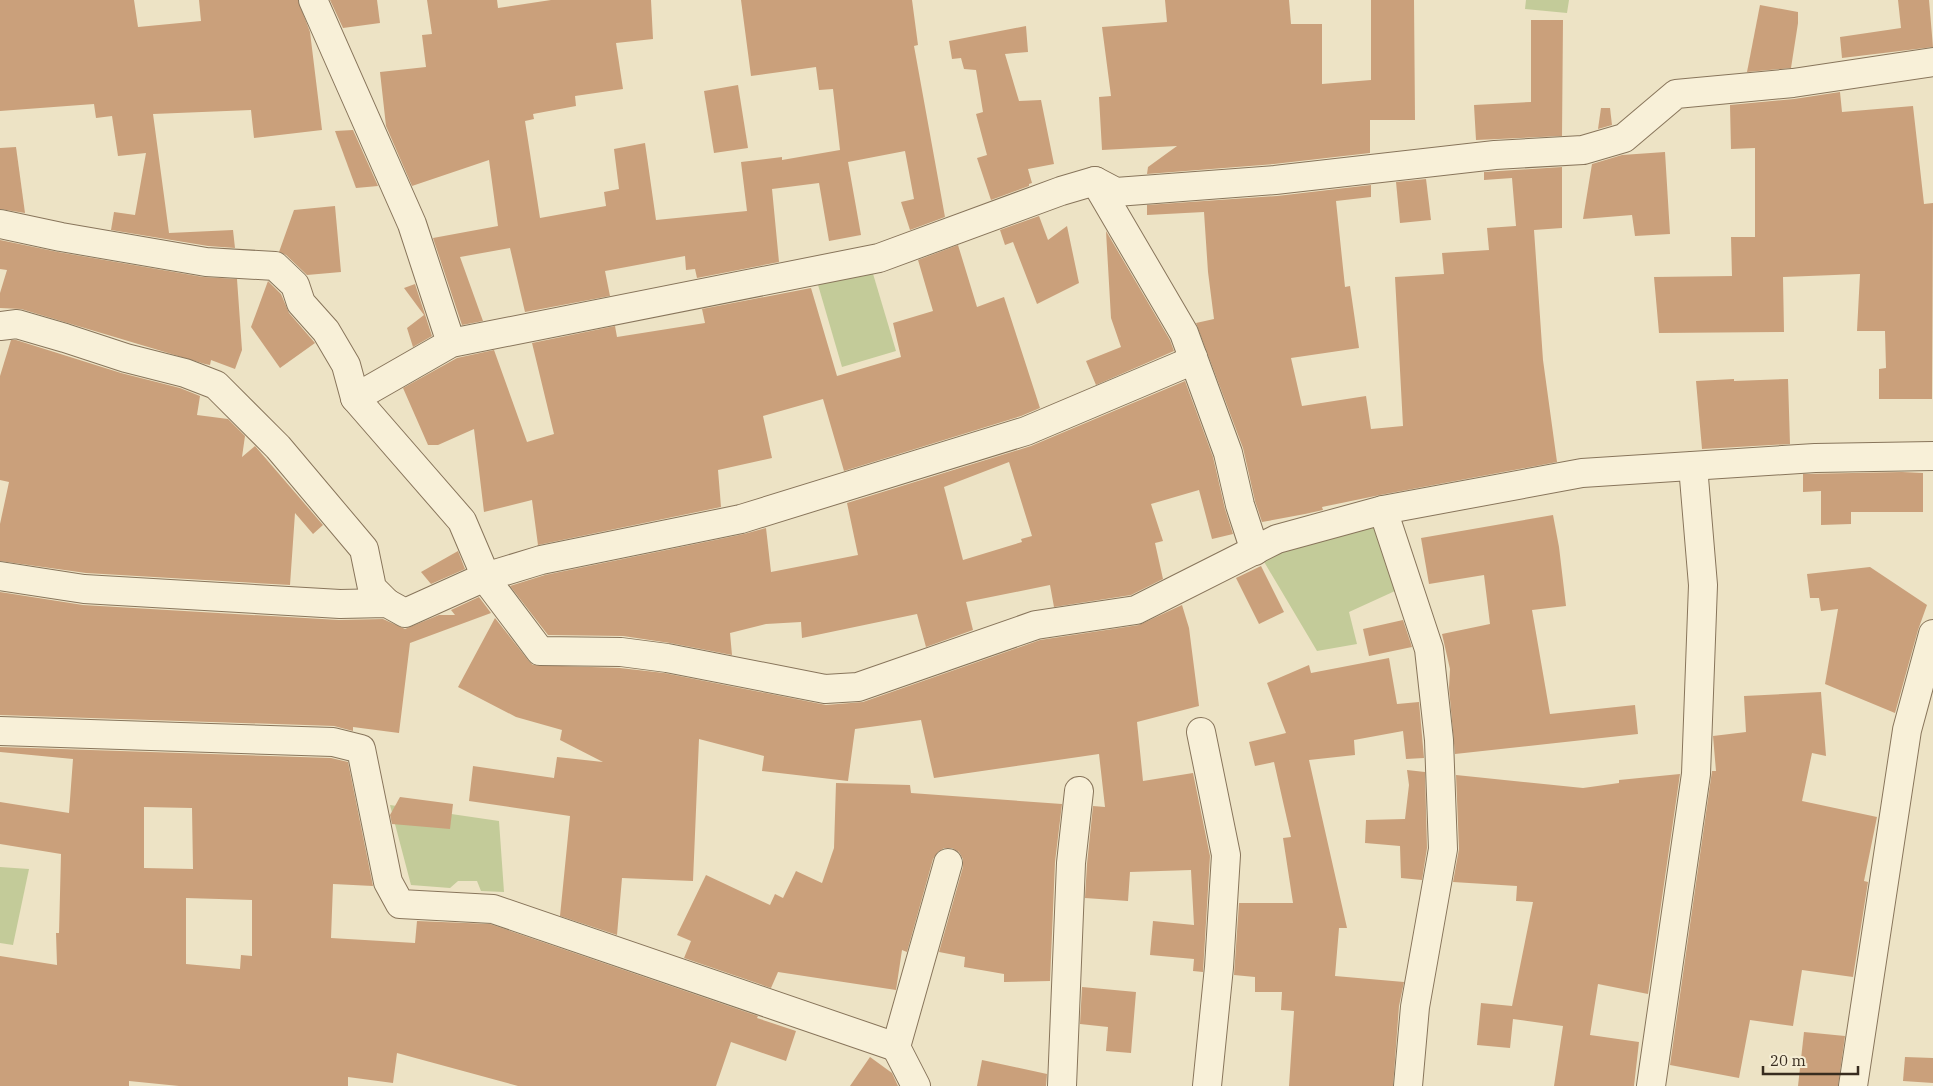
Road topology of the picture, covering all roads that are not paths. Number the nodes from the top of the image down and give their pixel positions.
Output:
1 (313, 0) edge
2 (1933, 62) edge
3 (1094, 181) junction
4 (0, 224) edge
5 (0, 326) edge
6 (451, 344) junction
7 (1193, 357) junction
8 (355, 398) junction
9 (1933, 456) edge
10 (1693, 466) junction
11 (1382, 510) junction
12 (1255, 551) junction
13 (0, 576) edge
14 (485, 577) junction
15 (387, 603) junction
16 (1933, 634) edge
17 (0, 731) edge
18 (1201, 732) dead end
19 (1079, 791) dead end
20 (948, 863) dead end
21 (896, 1047) junction
22 (916, 1086) edge
23 (1062, 1086) edge
24 (1207, 1086) edge
25 (1408, 1086) edge
26 (1651, 1086) edge
27 (1853, 1086) edge

1 - 6 street
2 - 3 street
3 - 6 street
3 - 7 street
4 - 8 street
5 - 15 street
6 - 8 street
7 - 12 street
7 - 14 street
8 - 14 street
9 - 10 street
10 - 11 street
10 - 26 street
11 - 12 street
11 - 25 street
12 - 14 street
13 - 15 street
14 - 15 street
16 - 27 street
17 - 21 street
18 - 24 street
19 - 23 street
20 - 21 street
21 - 22 street

